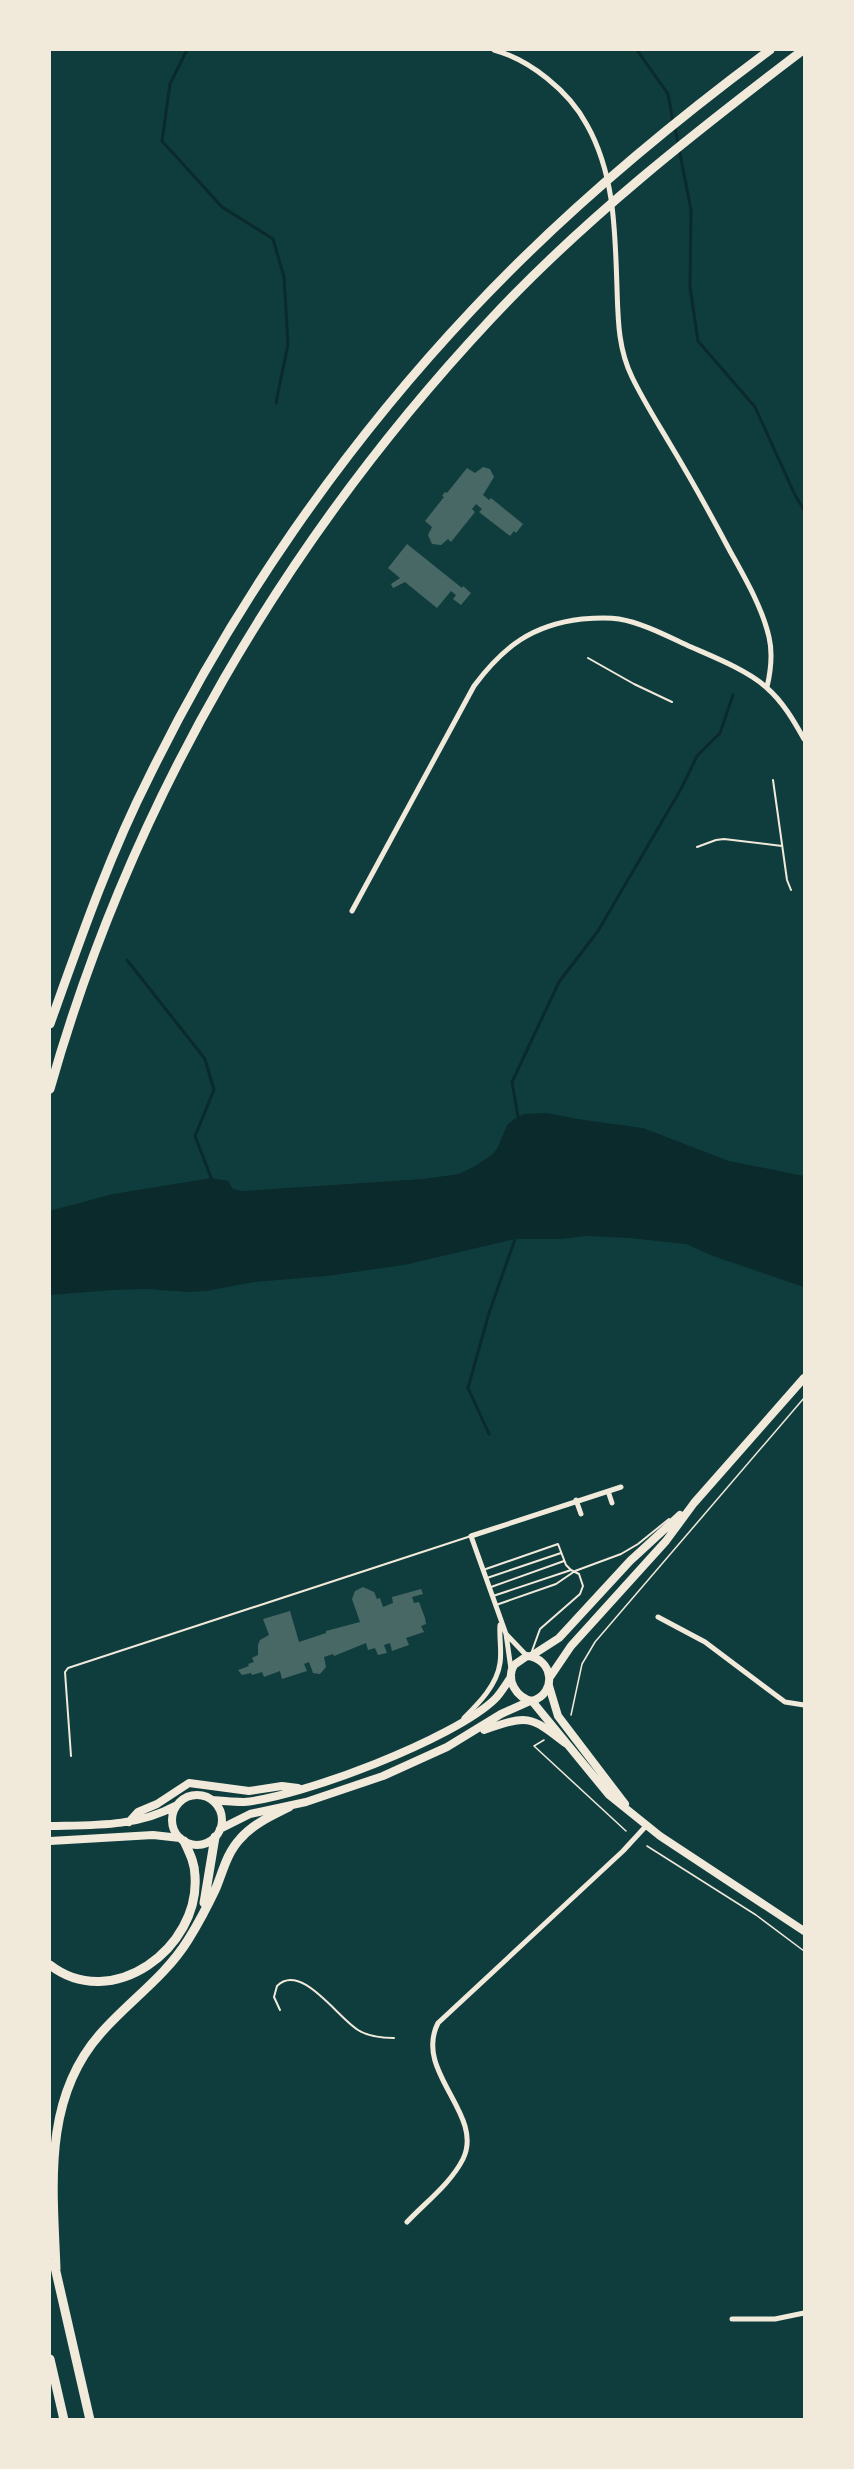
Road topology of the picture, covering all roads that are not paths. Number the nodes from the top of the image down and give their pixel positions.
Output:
1 (494, 50) edge
2 (770, 50) edge
3 (803, 50) edge
4 (588, 658) dead end
5 (766, 687) junction
6 (672, 702) dead end
7 (804, 739) edge
8 (773, 780) dead end
9 (783, 846) junction
10 (697, 847) dead end
11 (791, 890) dead end
12 (352, 910) dead end
13 (50, 1024) edge
14 (50, 1089) edge
15 (804, 1378) edge
16 (621, 1487) dead end
17 (608, 1491) junction
18 (576, 1500) junction
19 (612, 1503) dead end
20 (694, 1503) junction
21 (581, 1514) dead end
22 (471, 1536) junction
23 (561, 1553) junction
24 (564, 1561) junction
25 (483, 1570) junction
26 (573, 1570) junction
27 (486, 1579) junction
28 (489, 1588) junction
29 (492, 1596) junction
30 (495, 1605) junction
31 (658, 1617) dead end
32 (500, 1620) junction
33 (506, 1634) junction
34 (529, 1656) junction
35 (511, 1673) junction
36 (550, 1682) junction
37 (531, 1701) junction
38 (804, 1705) edge
39 (460, 1723) junction
40 (470, 1735) junction
41 (565, 1743) junction
42 (71, 1756) dead end
43 (301, 1788) junction
44 (212, 1800) junction
45 (176, 1806) junction
46 (289, 1807) junction
47 (630, 1812) junction
48 (129, 1822) junction
49 (50, 1826) edge
50 (646, 1826) junction
51 (218, 1833) junction
52 (182, 1840) junction
53 (50, 1841) edge
54 (199, 1919) junction
55 (804, 1931) edge
56 (50, 1965) edge
57 (280, 2010) dead end
58 (394, 2038) dead end
59 (407, 2222) dead end
60 (50, 2240) edge
61 (56, 2269) junction
62 (804, 2313) edge
63 (732, 2319) dead end
64 (50, 2359) edge
65 (64, 2420) edge
66 (90, 2420) edge

1 - 5 street
2 - 13 highway
3 - 14 highway
4 - 6 lane
5 - 7 street
5 - 12 street
8 - 9 lane
9 - 10 lane
9 - 11 lane
15 - 20 main road
16 - 17 street
17 - 18 street
17 - 19 street
18 - 21 street
18 - 22 street
20 - 26 lane
20 - 34 main road
20 - 36 main road
22 - 25 street
22 - 42 lane
23 - 24 lane
23 - 25 lane
23 - 27 lane
24 - 26 lane
24 - 28 lane
25 - 27 street
26 - 29 lane
26 - 30 lane
26 - 34 lane
27 - 28 street
28 - 29 street
29 - 30 street
30 - 32 street
31 - 38 street
32 - 33 street
32 - 39 street
33 - 34 street
33 - 35 street
34 - 35 main road
34 - 36 main road
35 - 37 main road
35 - 39 main road
36 - 37 main road
36 - 47 main road
37 - 40 main road
37 - 41 main road
39 - 43 main road
40 - 41 main road
40 - 46 main road
41 - 47 main road
43 - 44 main road
43 - 48 main road
44 - 45 main road
44 - 51 main road
45 - 48 main road
45 - 52 main road
46 - 51 main road
46 - 54 highway
47 - 50 main road
48 - 49 main road
50 - 55 main road
50 - 59 street
51 - 52 main road
51 - 54 highway
52 - 53 main road
52 - 56 highway
54 - 61 highway
57 - 58 lane
60 - 61 highway
61 - 66 highway
62 - 63 street
64 - 65 highway

